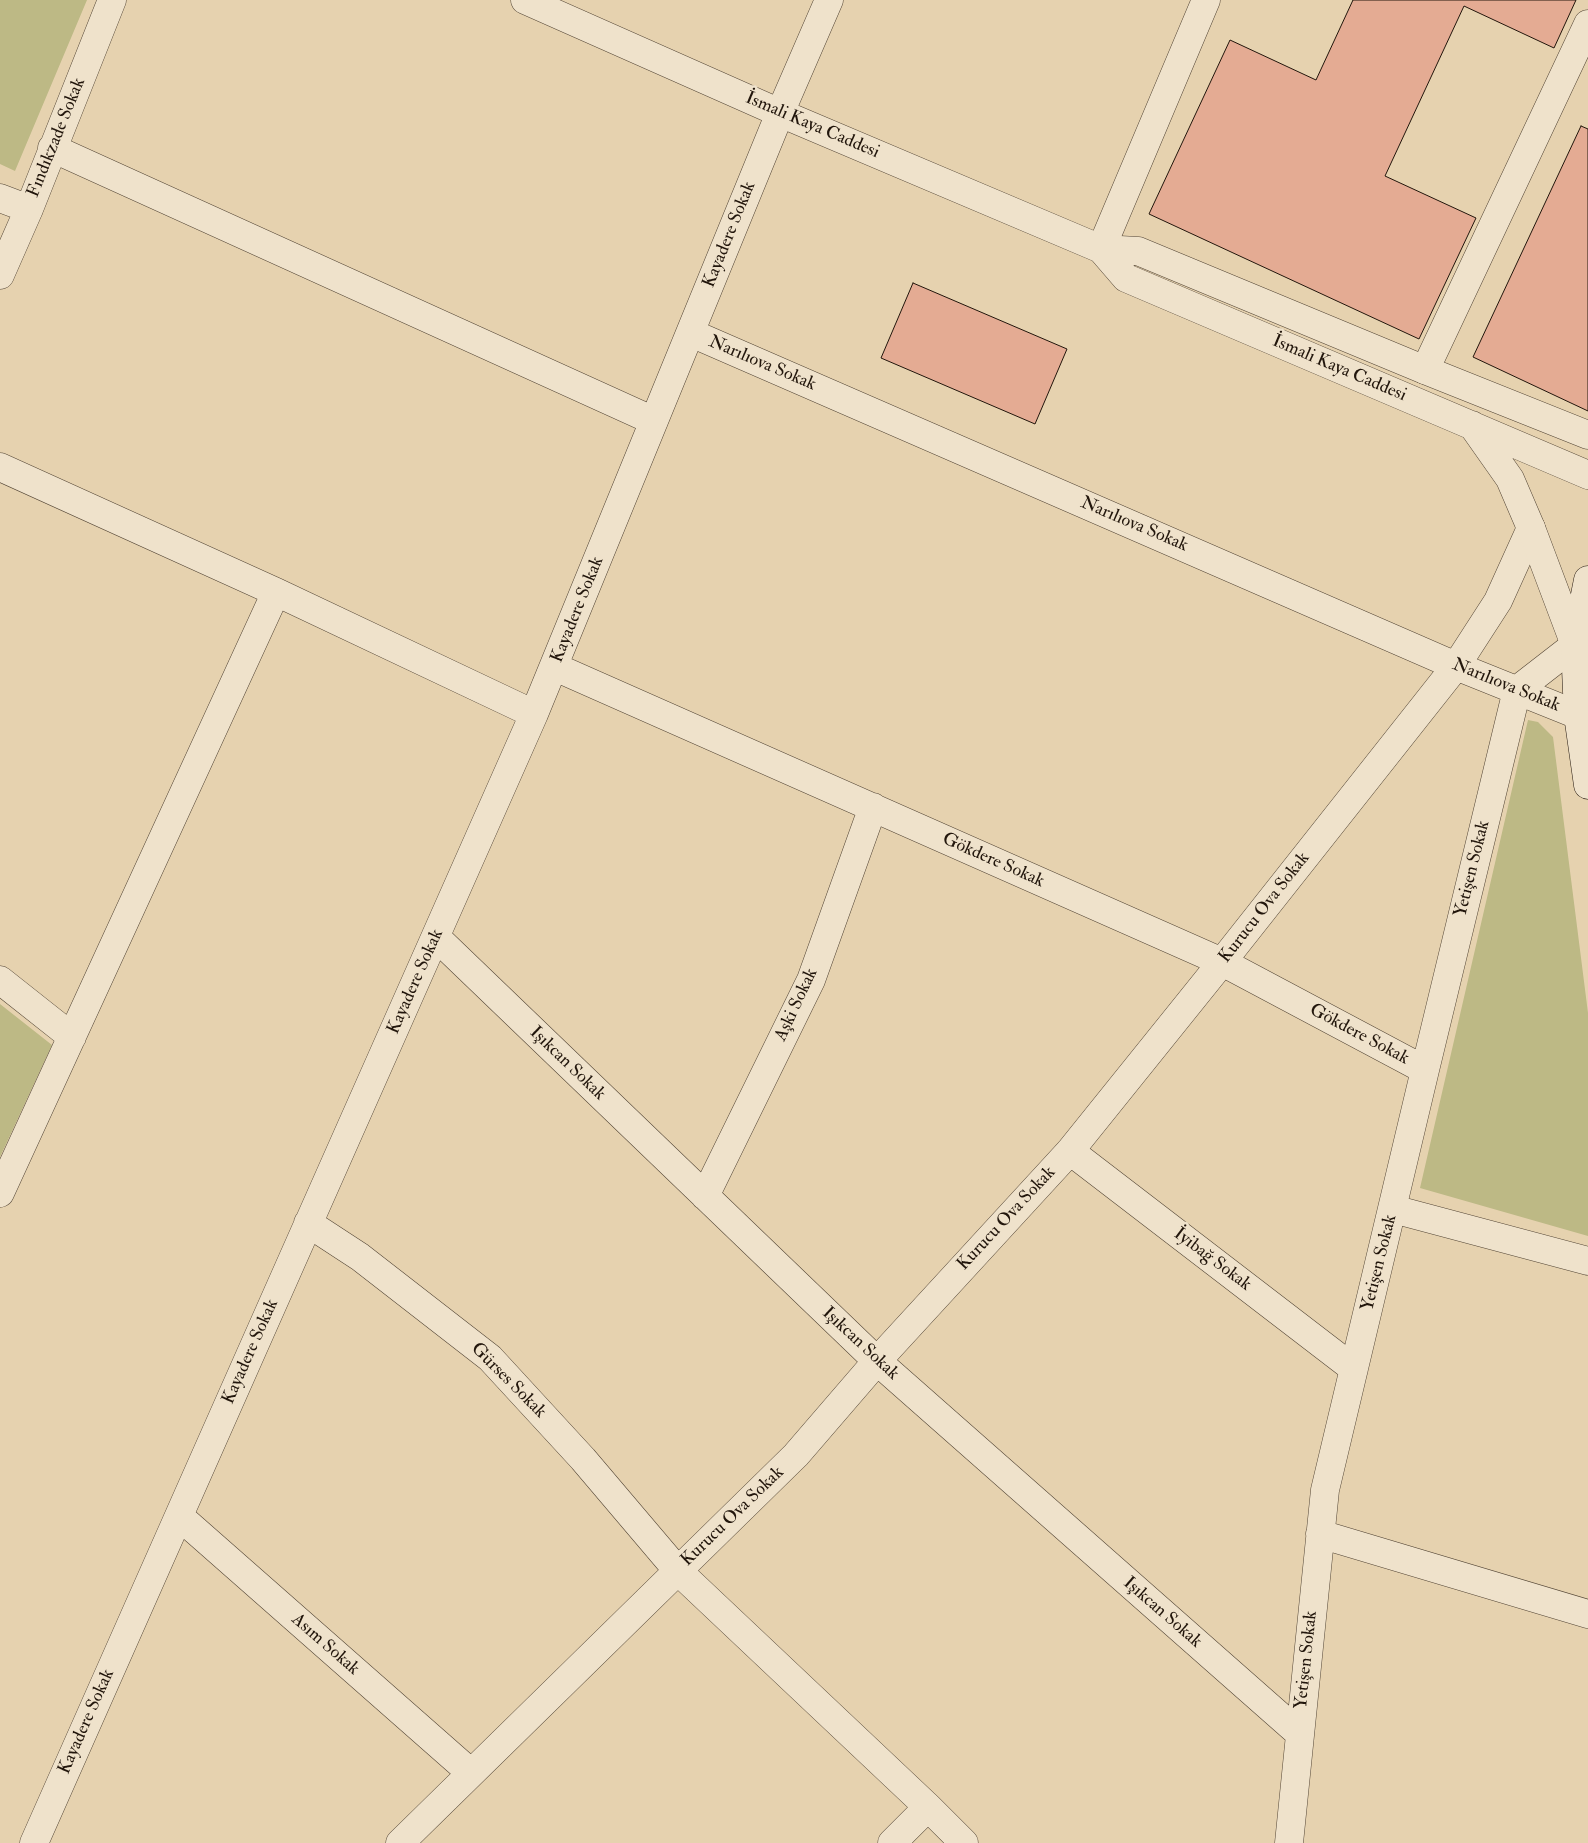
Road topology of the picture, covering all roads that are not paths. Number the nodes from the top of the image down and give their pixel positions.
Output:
1 (112, 0) edge
2 (525, 0) edge
3 (829, 0) edge
4 (1206, 0) edge
5 (1588, 24) edge
6 (780, 113) junction
7 (52, 148) junction
8 (0, 198) edge
9 (29, 208) junction
10 (1101, 249) junction
11 (0, 275) edge
12 (691, 333) junction
13 (1425, 370) junction
14 (654, 421) junction
15 (1472, 426) junction
16 (1588, 435) edge
17 (0, 467) edge
18 (1588, 475) edge
19 (1531, 528) junction
20 (1588, 580) edge
21 (276, 592) junction
22 (1576, 645) junction
23 (1456, 666) junction
24 (555, 667) junction
25 (1517, 690) junction
26 (534, 714) junction
27 (1578, 715) junction
28 (1588, 785) edge
29 (873, 807) junction
30 (436, 937) junction
31 (1222, 962) junction
32 (0, 980) edge
33 (72, 1037) junction
34 (1425, 1070) junction
35 (1070, 1151) junction
36 (0, 1193) edge
37 (705, 1196) junction
38 (1393, 1209) junction
39 (308, 1223) junction
40 (1588, 1262) edge
41 (877, 1361) junction
42 (1354, 1369) junction
43 (179, 1516) junction
44 (1320, 1534) junction
45 (678, 1571) junction
46 (1588, 1614) edge
47 (1300, 1734) junction
48 (471, 1773) junction
49 (928, 1807) junction
50 (34, 1843) edge
51 (400, 1843) edge
52 (892, 1843) edge
53 (964, 1843) edge
54 (1289, 1843) edge

1 - 7 street, Fındıkzade Sokak
2 - 6 street, İsmali Kaya Caddesi
3 - 6 street, Kayadere Sokak
4 - 10 street
5 - 13 street
6 - 10 street, İsmali Kaya Caddesi
6 - 12 street, Kayadere Sokak
7 - 9 street, Fındıkzade Sokak
7 - 14 street
8 - 9 street
9 - 11 street, Fındıkzade Sokak
10 - 13 street, İsmali Kaya Caddesi
10 - 15 street, İsmali Kaya Caddesi
12 - 14 street, Kayadere Sokak
12 - 23 street, Narılıova Sokak
13 - 16 street, İsmali Kaya Caddesi
14 - 24 street, Kayadere Sokak
15 - 18 street, İsmali Kaya Caddesi
15 - 19 street
17 - 21 street
19 - 22 street
19 - 23 street, Kurucu Ova Sokak
20 - 22 street
21 - 26 street
21 - 33 street
22 - 25 street
22 - 27 street
23 - 25 street, Narılıova Sokak
23 - 31 street, Kurucu Ova Sokak
24 - 26 street, Kayadere Sokak
24 - 29 street, Gökdere Sokak
25 - 27 street, Narılıova Sokak
25 - 34 street, Yetişen Sokak
26 - 30 street, Kayadere Sokak
27 - 28 street
29 - 31 street, Gökdere Sokak
29 - 37 street, Aşki Sokak
30 - 37 street, Işıkcan Sokak
30 - 39 street, Kayadere Sokak
31 - 34 street, Gökdere Sokak
31 - 35 street, Kurucu Ova Sokak
32 - 33 street
33 - 36 street
34 - 38 street, Yetişen Sokak
35 - 41 street, Kurucu Ova Sokak
35 - 42 street, İyibağ Sokak
37 - 41 street, Işıkcan Sokak
38 - 40 street
38 - 42 street, Yetişen Sokak
39 - 43 street, Kayadere Sokak
39 - 45 street, Gürses Sokak
41 - 45 street, Kurucu Ova Sokak
41 - 47 street, Işıkcan Sokak
42 - 44 street, Yetişen Sokak
43 - 48 street, Asım Sokak
43 - 50 street, Kayadere Sokak
44 - 46 street
44 - 47 street, Yetişen Sokak
45 - 48 street, Kurucu Ova Sokak
45 - 49 street, Gürses Sokak
47 - 54 street, Yetişen Sokak
48 - 51 street, Kurucu Ova Sokak
49 - 52 street
49 - 53 street, Gürses Sokak

